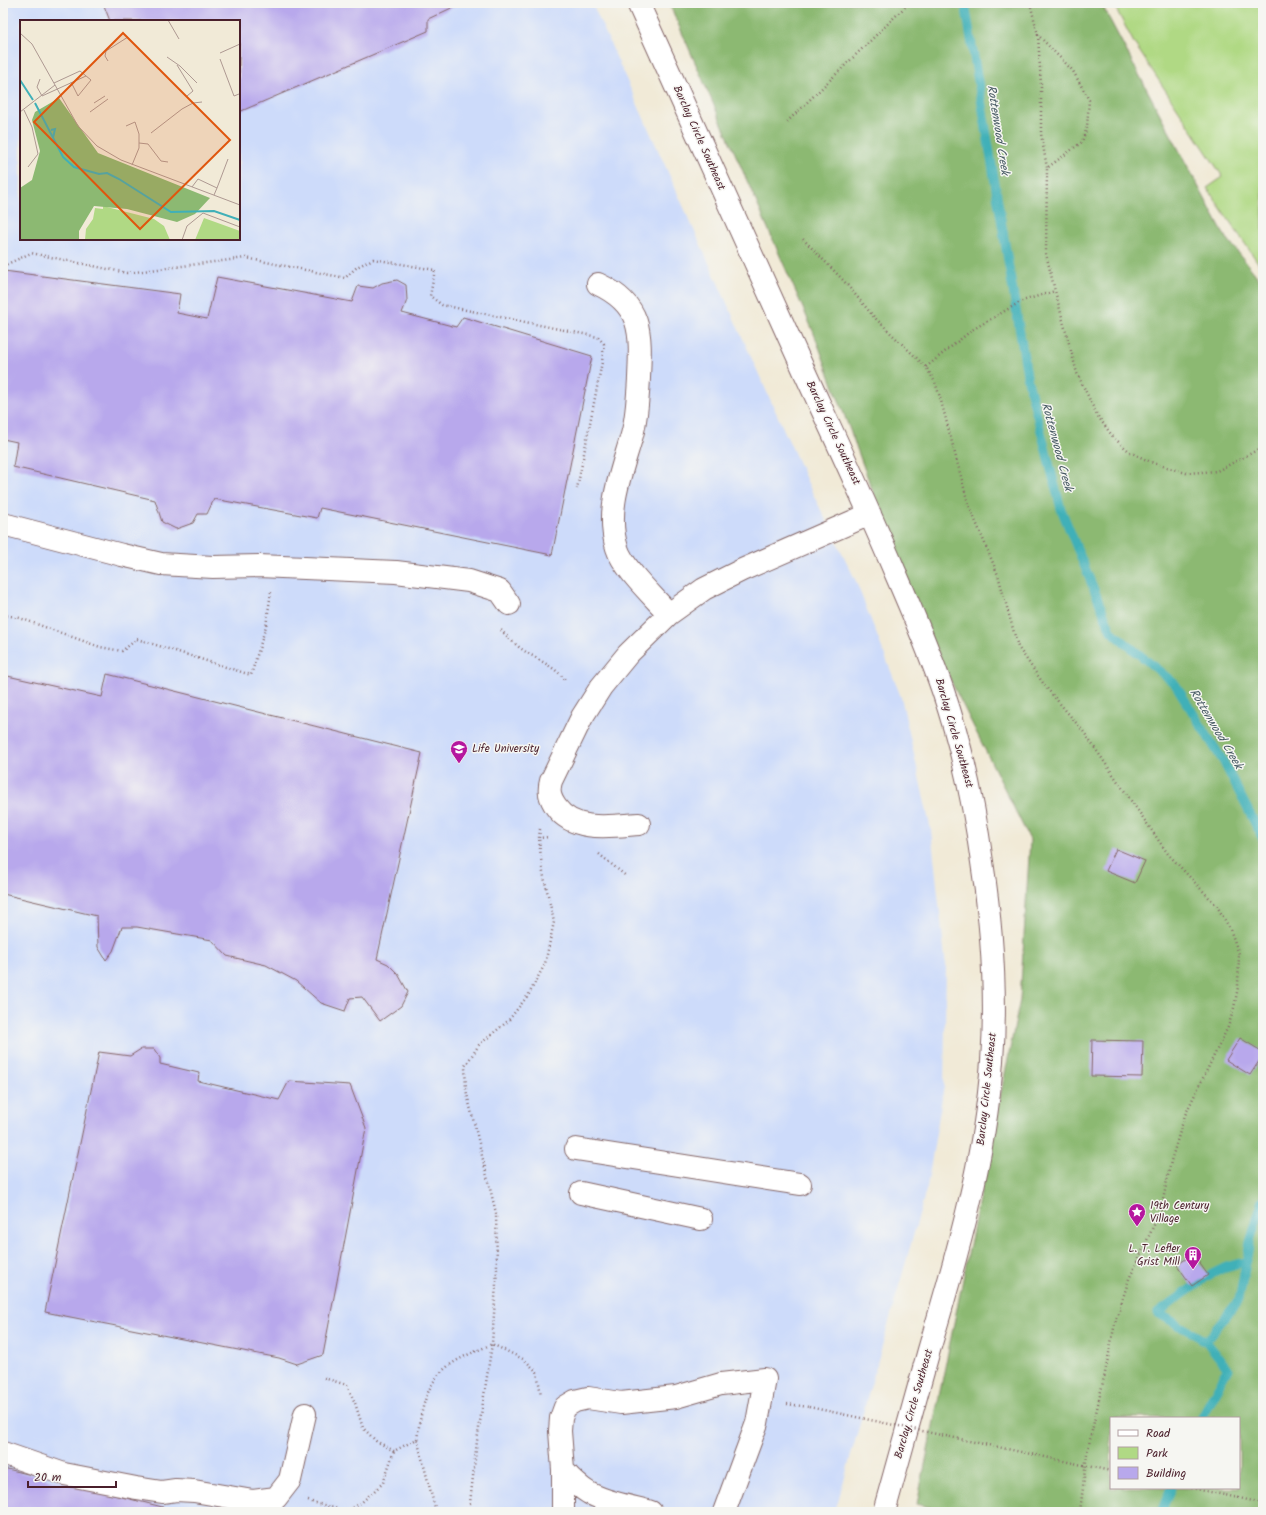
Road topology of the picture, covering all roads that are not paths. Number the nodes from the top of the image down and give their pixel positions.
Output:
1 (638, 3) edge
2 (598, 284) dead end
3 (870, 514) junction
4 (3, 524) edge
5 (509, 604) dead end
6 (668, 614) junction
7 (639, 824) dead end
8 (576, 1149) dead end
9 (800, 1184) dead end
10 (580, 1192) dead end
11 (701, 1219) dead end
12 (305, 1414) dead end
13 (3, 1453) edge
14 (563, 1470) junction
15 (563, 1512) edge
16 (651, 1512) edge
17 (724, 1512) edge
18 (884, 1512) edge

1 - 3 street, Barclay Circle Southeast
2 - 6 street
3 - 6 street
3 - 18 street, Barclay Circle Southeast
4 - 5 street
6 - 7 street
8 - 9 street
10 - 11 street
12 - 13 street
14 - 15 street
14 - 16 street
14 - 17 street

